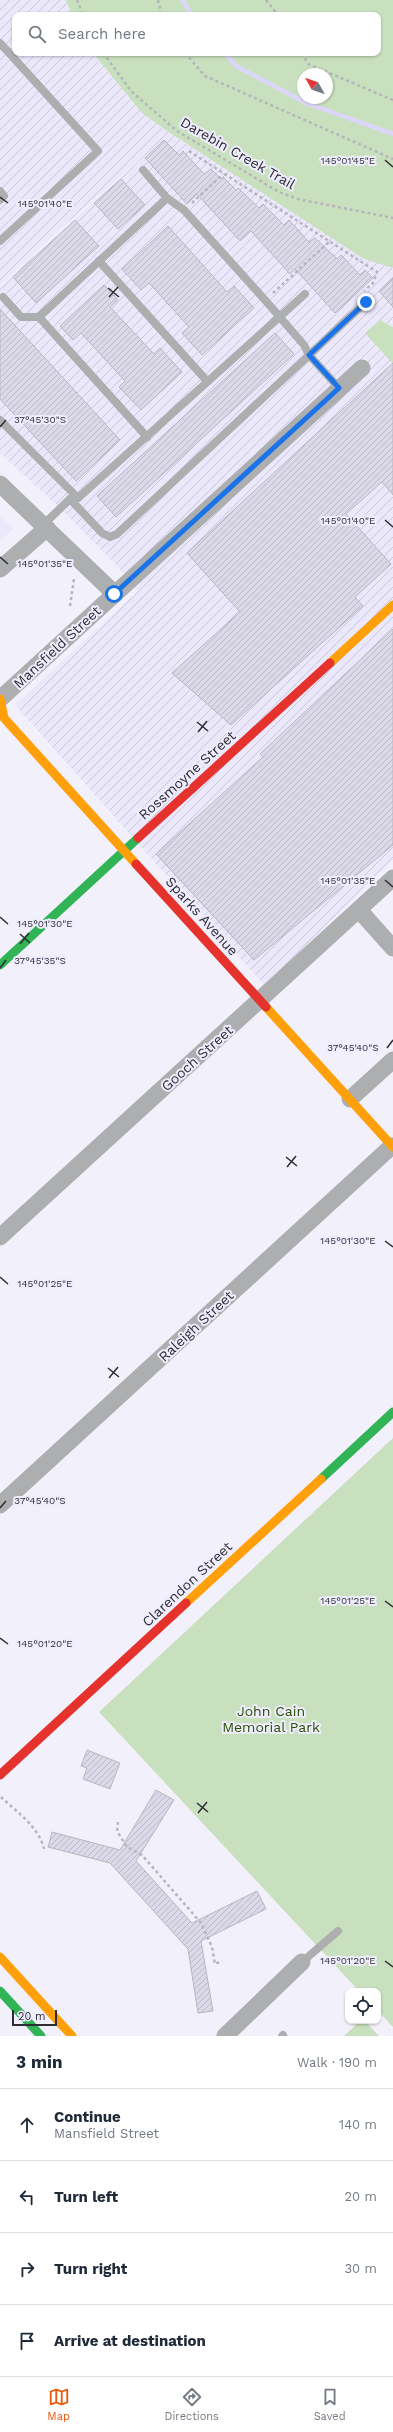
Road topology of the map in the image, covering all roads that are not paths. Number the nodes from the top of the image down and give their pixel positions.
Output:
1 (0, 43) edge
2 (143, 170) dead end
3 (0, 192) edge
4 (168, 198) junction
5 (0, 200) edge
6 (0, 241) edge
7 (99, 261) junction
8 (305, 294) dead end
9 (3, 297) dead end
10 (366, 302) dead end
11 (279, 316) junction
12 (39, 317) junction
13 (309, 355) junction
14 (362, 368) dead end
15 (207, 381) junction
16 (339, 388) junction
17 (0, 420) edge
18 (147, 437) junction
19 (0, 484) edge
20 (74, 499) junction
21 (45, 526) junction
22 (0, 569) edge
23 (114, 594) junction
24 (393, 605) edge
25 (0, 699) edge
26 (124, 852) junction
27 (393, 878) edge
28 (359, 910) junction
29 (393, 948) edge
30 (0, 965) edge
31 (260, 1001) junction
32 (393, 1060) edge
33 (350, 1099) junction
34 (393, 1146) edge
35 (0, 1237) edge
36 (393, 1412) edge
37 (0, 1505) edge
38 (0, 1775) edge
39 (338, 1931) dead end
40 (0, 1957) edge
41 (302, 1962) joint
42 (0, 1991) edge
43 (41, 2036) edge
44 (72, 2036) edge
45 (225, 2036) edge

1 - 6 lane
2 - 4 lane
3 - 5 lane
4 - 7 lane
4 - 11 lane
7 - 12 lane
7 - 15 lane
8 - 11 lane
9 - 12 lane
10 - 13 lane
11 - 13 lane
11 - 15 lane
12 - 18 lane
13 - 16 lane
13 - 20 lane
14 - 16 street, Mansfield Street
15 - 18 lane
16 - 23 street, Mansfield Street
17 - 20 lane
18 - 20 lane
19 - 21 street
20 - 21 lane
21 - 22 street
21 - 23 street
23 - 25 street, Mansfield Street
24 - 26 street, Rossmoyne Street
25 - 26 street, Sparks Avenue
26 - 30 street, Rossmoyne Street
26 - 31 street, Sparks Avenue
27 - 28 street, Gooch Street
28 - 29 street
28 - 31 street, Gooch Street
31 - 33 street, Sparks Avenue
31 - 35 street, Gooch Street
32 - 33 street
33 - 34 street, Sparks Avenue
34 - 37 street, Raleigh Street
36 - 38 street, Clarendon Street
39 - 41 lane
40 - 44 street
41 - 45 street
42 - 43 street

